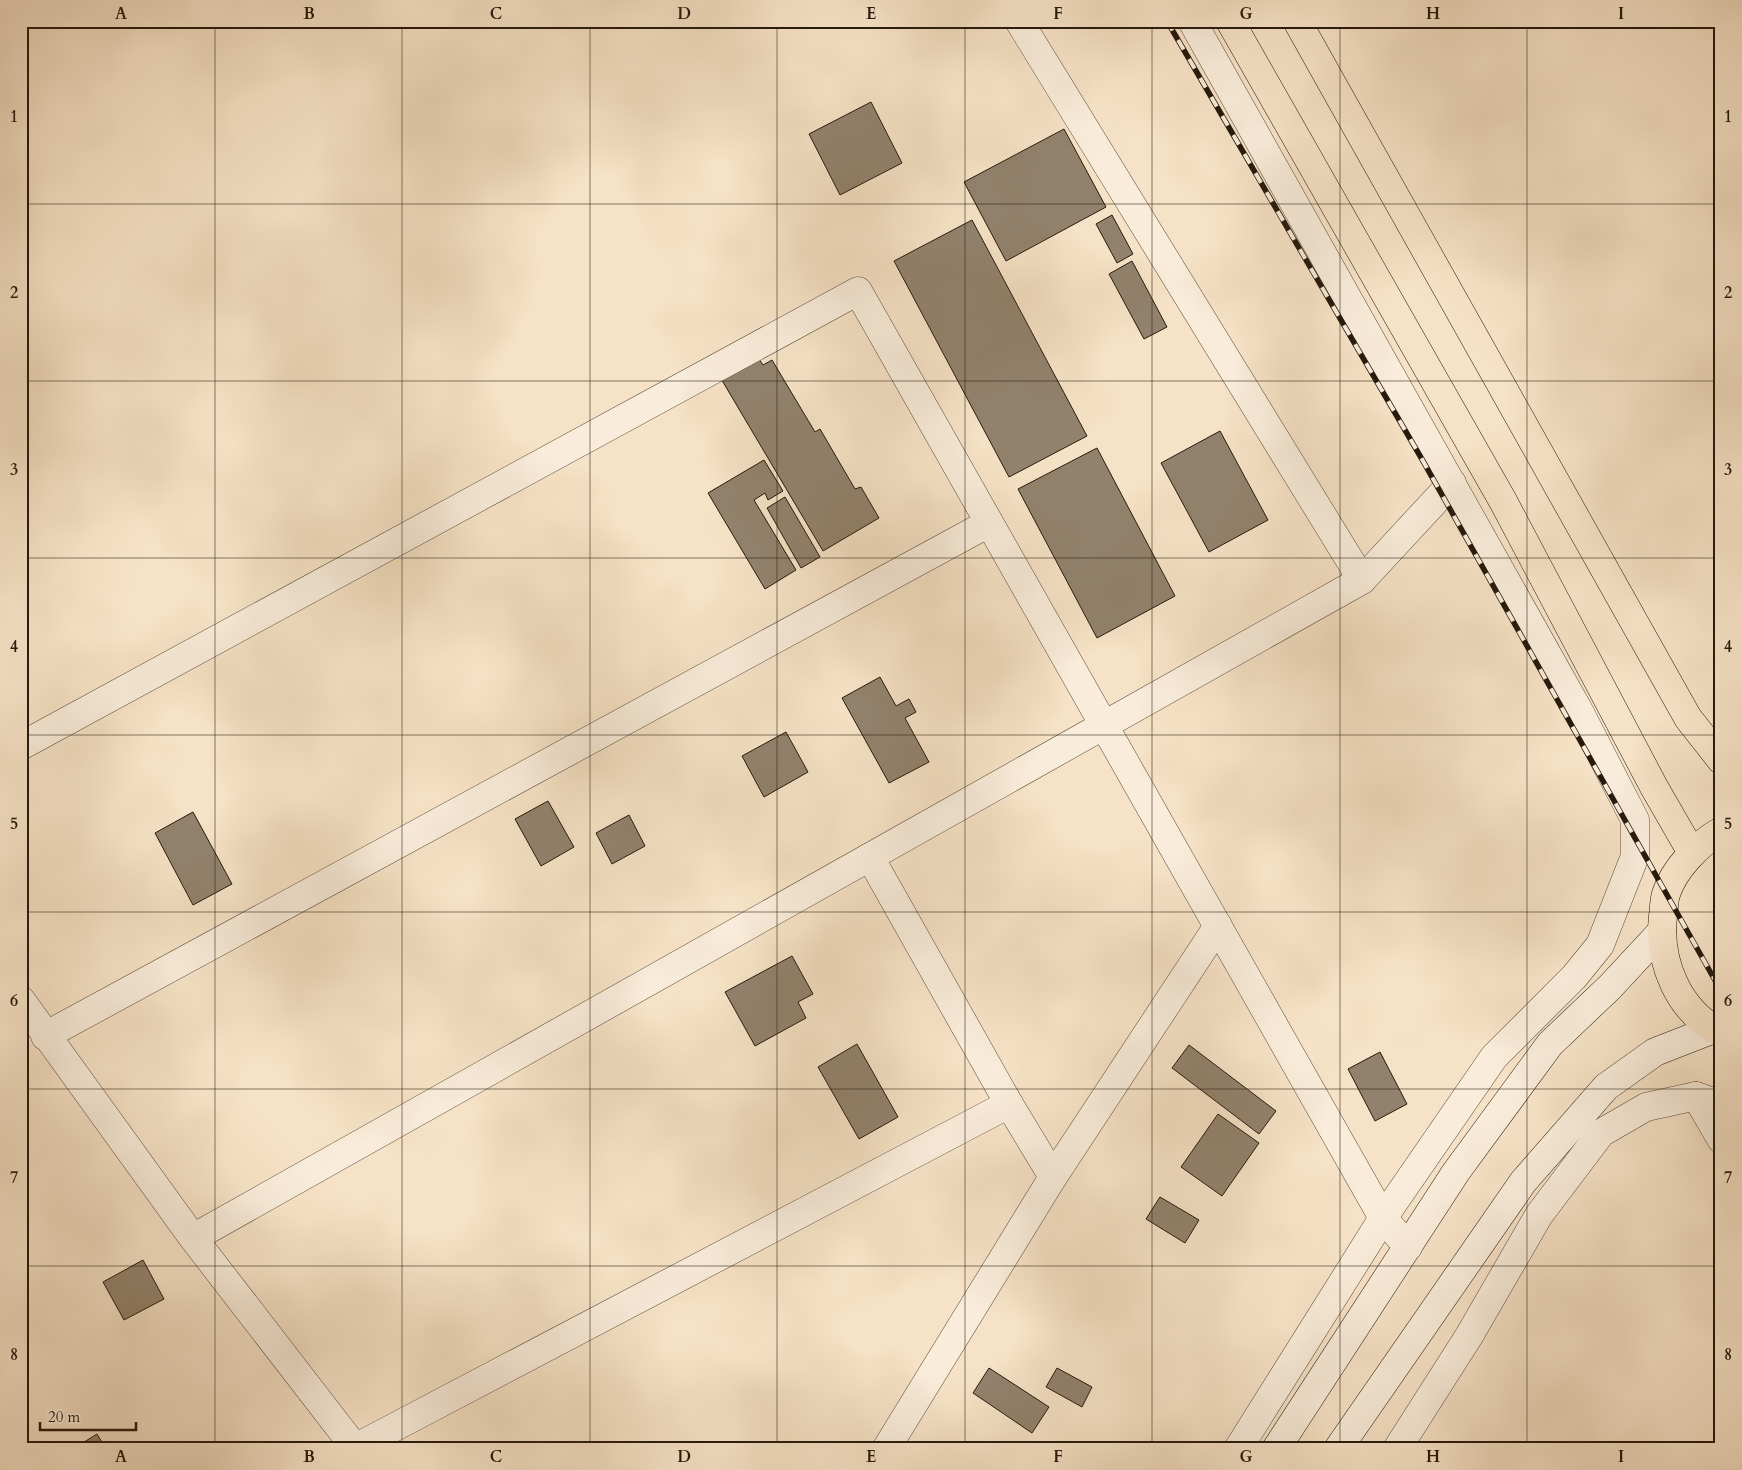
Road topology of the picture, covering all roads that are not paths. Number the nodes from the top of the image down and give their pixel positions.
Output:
1 (1019, 21) edge
2 (1192, 21) edge
3 (1230, 21) edge
4 (1297, 21) edge
5 (1452, 483) junction
6 (990, 523) junction
7 (1362, 580) junction
8 (1104, 725) junction
9 (21, 746) edge
10 (1721, 760) edge
11 (1721, 831) edge
12 (1692, 853) junction
13 (870, 857) junction
14 (1218, 926) junction
15 (1662, 931) junction
16 (21, 1000) edge
17 (1717, 1031) edge
18 (45, 1036) junction
19 (1708, 1100) edge
20 (1009, 1104) junction
21 (1721, 1139) edge
22 (1053, 1177) junction
23 (1382, 1218) junction
24 (193, 1238) junction
25 (1408, 1247) junction
26 (355, 1448) edge
27 (886, 1449) edge
28 (1238, 1449) edge
29 (1276, 1449) edge
30 (1338, 1449) edge
31 (1397, 1449) edge

1 - 7 street
2 - 5 street
3 - 12 highway
4 - 10 highway
5 - 7 street
5 - 23 street
6 - 8 street
6 - 9 street
6 - 18 street
7 - 8 street
8 - 13 street
8 - 14 street
11 - 12 highway
12 - 15 highway
13 - 20 street
13 - 24 street
14 - 22 street
14 - 23 street
15 - 17 highway
15 - 25 street
16 - 18 street
17 - 30 street
18 - 24 street
19 - 21 street
19 - 31 street
20 - 22 street
20 - 26 street
22 - 27 street
23 - 25 street
23 - 28 street
24 - 26 street
25 - 29 street

